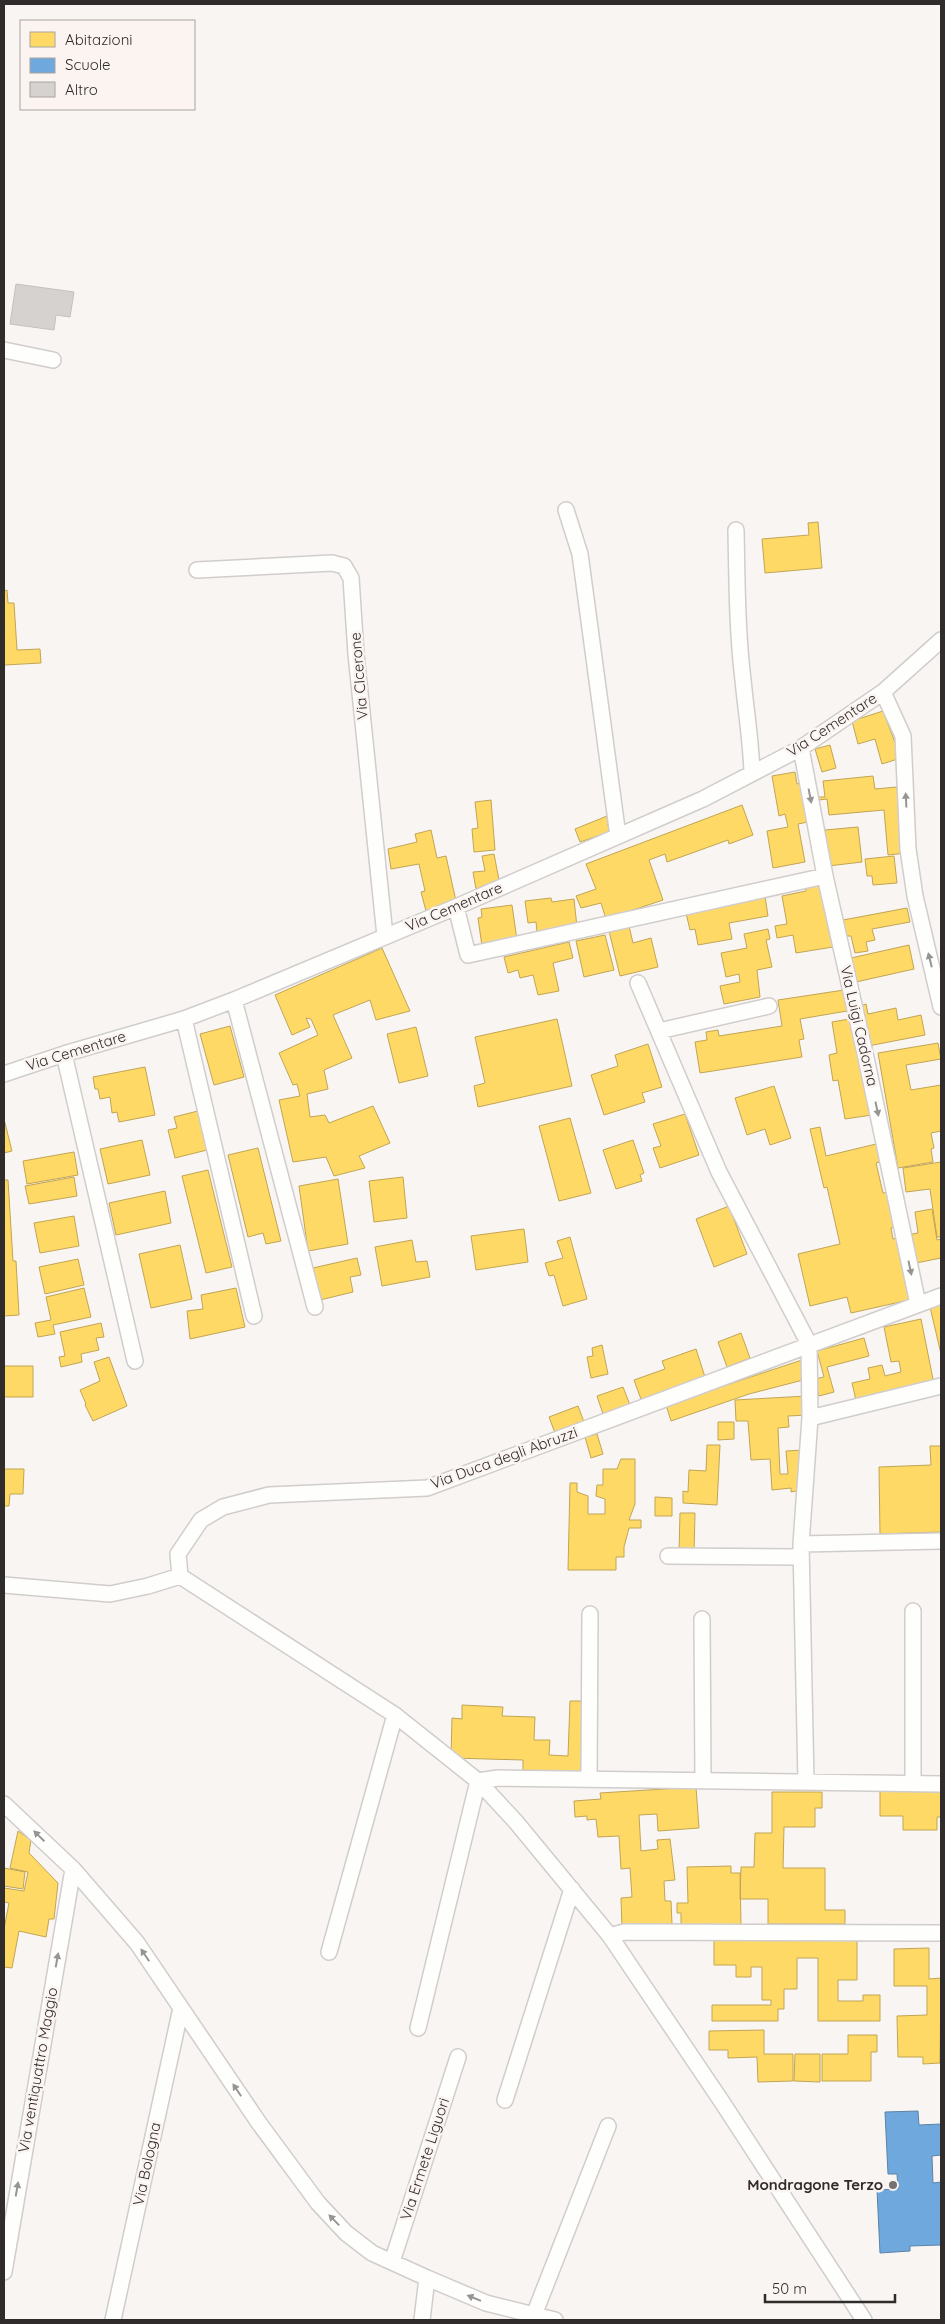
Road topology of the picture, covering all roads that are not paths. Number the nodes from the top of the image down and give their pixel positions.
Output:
1 (4, 350) edge
2 (53, 360) dead end
3 (566, 510) dead end
4 (736, 530) dead end
5 (197, 570) dead end
6 (941, 640) edge
7 (883, 692) junction
8 (801, 748) junction
9 (752, 773) junction
10 (618, 836) junction
11 (825, 876) junction
12 (456, 907) junction
13 (385, 936) junction
14 (638, 983) dead end
15 (234, 1000) junction
16 (769, 1006) dead end
17 (941, 1007) edge
18 (184, 1019) junction
19 (659, 1031) junction
20 (64, 1054) junction
21 (4, 1074) edge
22 (941, 1296) edge
23 (918, 1304) junction
24 (315, 1307) dead end
25 (254, 1316) dead end
26 (810, 1344) junction
27 (135, 1361) dead end
28 (941, 1386) edge
29 (810, 1418) junction
30 (941, 1541) edge
31 (801, 1551) junction
32 (668, 1556) dead end
33 (180, 1576) junction
34 (4, 1586) edge
35 (913, 1611) dead end
36 (590, 1614) dead end
37 (702, 1619) dead end
38 (395, 1715) junction
39 (589, 1779) junction
40 (478, 1781) junction
41 (703, 1781) junction
42 (806, 1782) junction
43 (913, 1784) junction
44 (941, 1784) edge
45 (4, 1804) edge
46 (73, 1869) junction
47 (572, 1889) junction
48 (941, 1933) edge
49 (610, 1936) junction
50 (329, 1952) dead end
51 (182, 2008) junction
52 (418, 2028) dead end
53 (458, 2057) dead end
54 (505, 2100) dead end
55 (608, 2126) dead end
56 (392, 2262) junction
57 (4, 2272) edge
58 (427, 2278) junction
59 (508, 2315) edge
60 (534, 2315) junction
61 (113, 2320) edge
62 (422, 2320) edge
63 (555, 2320) edge
64 (864, 2320) edge

1 - 2 street
3 - 10 street
4 - 9 street
5 - 13 street, Via CIcerone
6 - 7 street, Via Cementare
7 - 8 street, Via Cementare
17 -> 7 street
8 - 9 street, Via Cementare
8 -> 11 street, Via Luigi Cadorna
9 - 10 street, Via Cementare
10 - 12 street, Via Cementare
11 - 12 street
11 -> 23 street, Via Luigi Cadorna
12 - 13 street, Via Cementare
13 - 15 street, Via Cementare
14 - 19 street
15 - 18 street, Via Cementare
15 - 24 street
16 - 19 street
18 - 20 street, Via Cementare
18 - 25 street
19 - 26 street
20 - 21 street, Via Cementare
20 - 27 street
22 - 23 street, Via Duca degli Abruzzi
23 - 26 street, Via Duca degli Abruzzi
26 - 29 street
26 - 33 street, Via Duca degli Abruzzi
28 - 29 street
29 - 31 street
30 - 31 street
31 - 32 street
31 - 42 street
33 - 34 street
33 - 38 street
35 - 43 street
36 - 39 street
37 - 41 street
38 - 40 street
38 - 50 street
39 - 40 street
39 - 41 street
40 - 47 street
40 - 52 street
41 - 42 street
42 - 43 street
43 - 44 street
46 -> 45 street
51 -> 46 street
57 -> 46 street, Via ventiquattro Maggio
47 - 49 street
47 - 54 street
48 - 49 street
49 - 64 street
56 -> 51 street
51 - 61 street, Via Bologna
53 - 56 street, Via Ermete Liguori
55 - 60 street
56 - 58 street
59 -> 58 street
58 - 62 street
59 - 60 street
60 - 63 street

